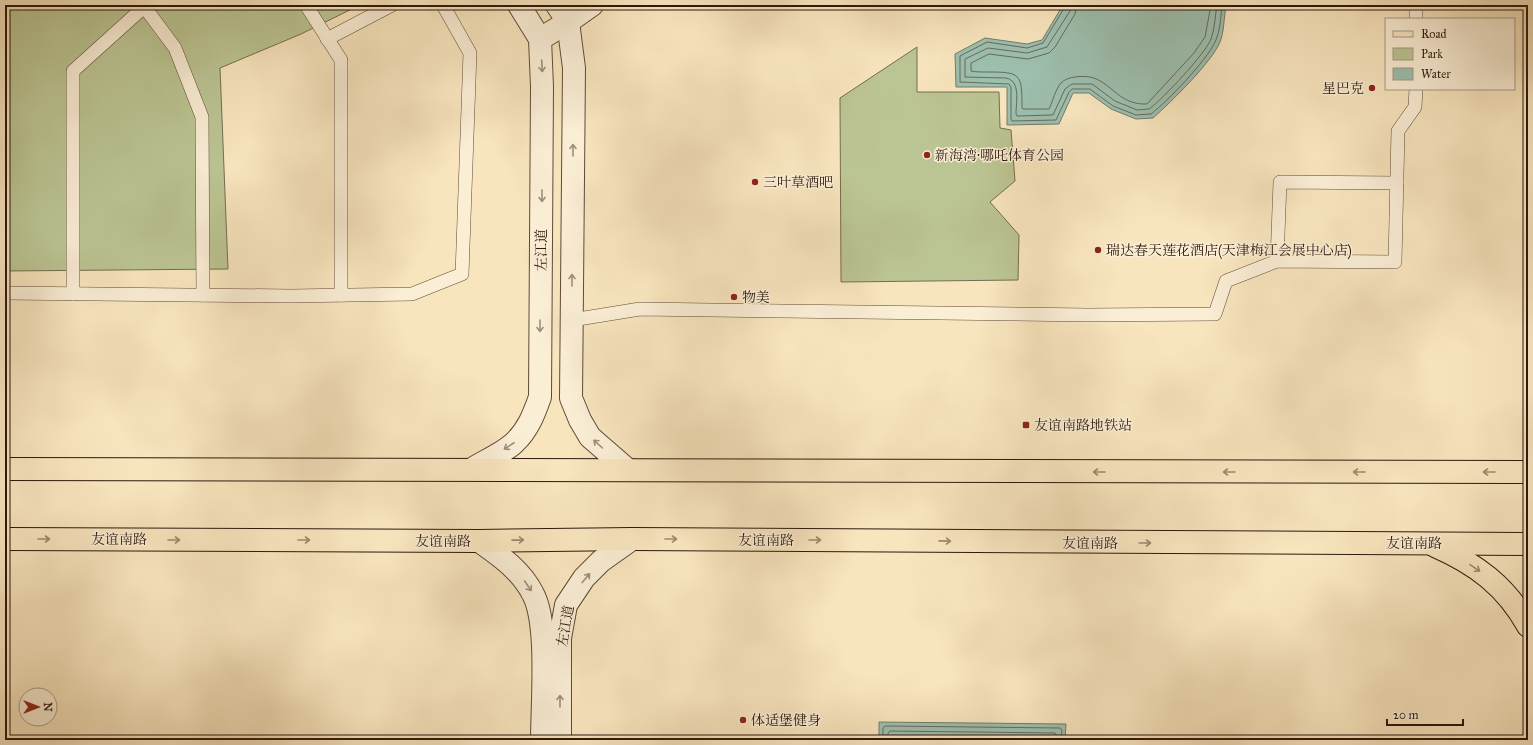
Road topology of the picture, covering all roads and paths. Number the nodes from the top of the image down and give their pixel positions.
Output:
1 (306, 5) edge
2 (392, 5) edge
3 (443, 5) edge
4 (592, 5) edge
5 (1416, 5) edge
6 (144, 6) edge
7 (527, 8) edge
8 (563, 14) edge
9 (1416, 18) edge
10 (327, 39) junction
11 (540, 39) junction
12 (1416, 90) edge
13 (1397, 183) junction
14 (1277, 261) junction
15 (5, 293) edge
16 (74, 294) junction
17 (203, 295) junction
18 (341, 295) junction
19 (572, 320) junction
20 (5, 469) edge
21 (472, 469) junction
22 (628, 470) junction
23 (1528, 472) edge
24 (5, 539) edge
25 (632, 539) junction
26 (479, 541) junction
27 (1428, 543) junction
28 (1528, 544) edge
29 (1528, 626) edge
30 (542, 740) edge
31 (560, 740) edge

1 - 10 lane
2 - 10 lane
3 - 18 lane
4 - 8 street
5 - 9 lane
6 - 16 lane
6 - 17 lane
7 - 11 street, 左江道
8 - 11 street
19 -> 8 street
10 - 18 lane
11 -> 21 street, 左江道
12 - 13 lane
13 - 14 lane
13 - 14 lane
14 - 19 lane
15 - 16 lane
16 - 17 lane
17 - 18 lane
22 -> 19 street
20 - 21 main road
21 - 22 main road
23 -> 22 main road
24 -> 26 main road, 友谊南路
26 -> 25 main road, 友谊南路
25 -> 27 main road, 友谊南路
31 -> 25 street, 左江道
26 -> 30 street, 左江道
27 - 28 main road, 友谊南路
27 -> 29 main road

